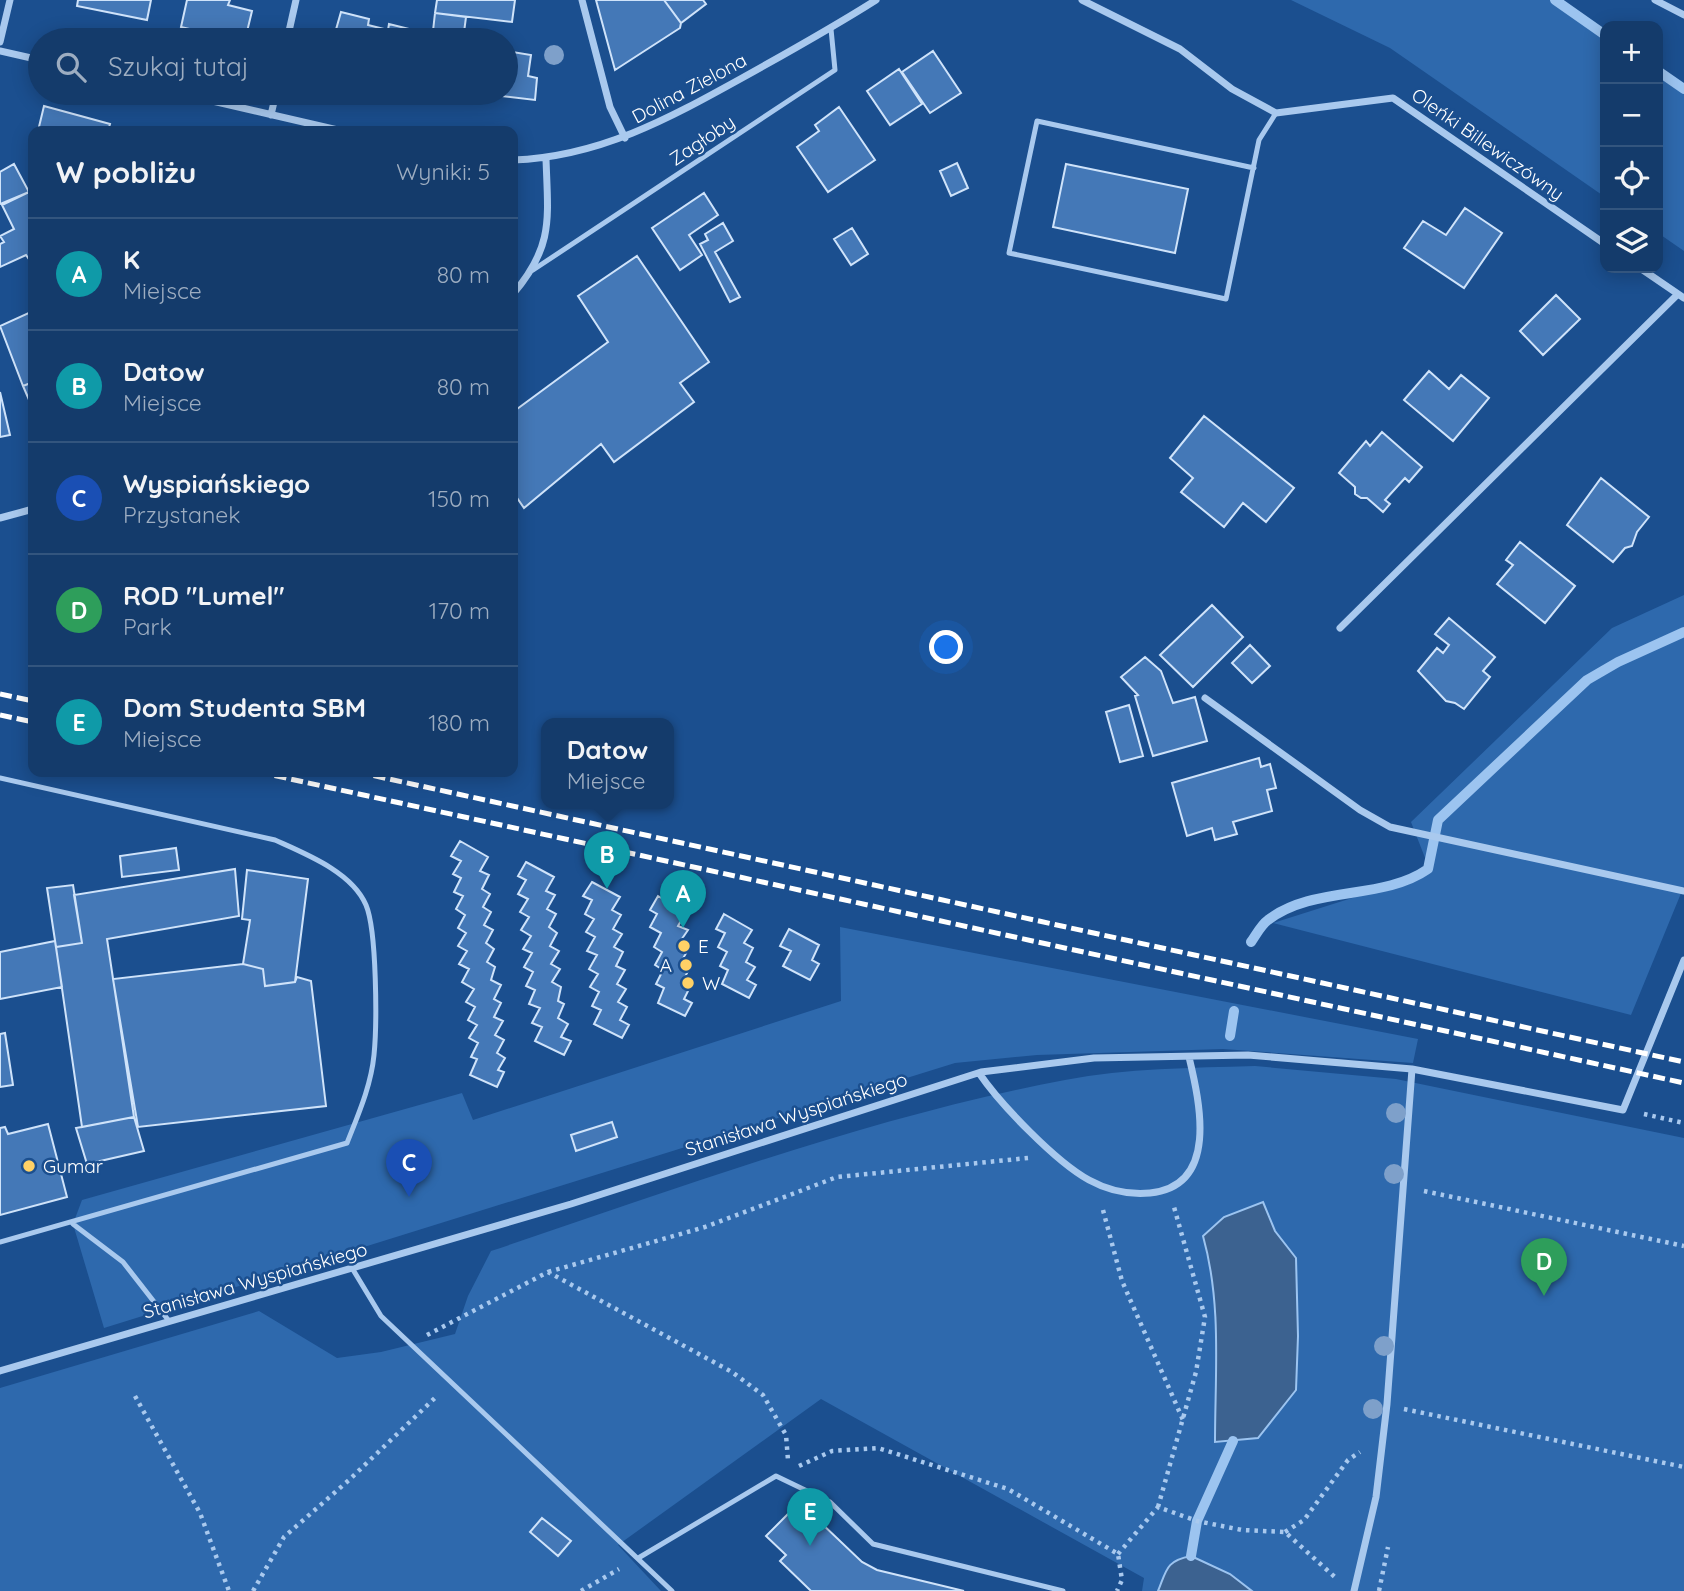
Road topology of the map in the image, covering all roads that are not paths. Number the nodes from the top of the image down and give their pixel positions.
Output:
1 (10, 0) edge
2 (296, 0) edge
3 (582, 0) edge
4 (876, 0) edge
5 (1082, 0) edge
6 (1655, 0) edge
7 (1684, 15) edge
8 (290, 28) edge
9 (831, 29) junction
10 (0, 42) edge
11 (0, 51) edge
12 (28, 57) edge
13 (229, 105) edge
14 (273, 105) edge
15 (1276, 113) junction
16 (271, 115) junction
17 (320, 126) edge
18 (625, 138) junction
19 (546, 159) junction
20 (518, 160) edge
21 (1254, 168) junction
22 (1600, 241) edge
23 (534, 270) junction
24 (1647, 273) edge
25 (518, 288) edge
26 (1681, 296) edge
27 (28, 510) edge
28 (0, 518) edge
29 (1340, 628) dead end
30 (1205, 698) dead end
31 (0, 778) edge
32 (1684, 891) edge
33 (1684, 960) edge
34 (1189, 1057) junction
35 (1412, 1069) junction
36 (979, 1073) junction
37 (73, 1224) junction
38 (0, 1242) edge
39 (352, 1268) junction
40 (169, 1321) junction
41 (0, 1371) edge
42 (640, 1557) junction
43 (672, 1591) edge
44 (1063, 1591) edge
45 (1354, 1591) edge

1 - 10 street
2 - 8 street
3 - 18 street
4 - 9 street
5 - 15 street
6 - 7 street
9 - 18 street, Dolina Zielona
9 - 23 lane, Zagłoby
11 - 12 street
13 - 16 street
14 - 16 street
15 - 21 lane
15 - 22 street, Oleńki Billewiczówny
16 - 17 street
18 - 19 street, Dolina Zielona
19 - 20 street, Dolina Zielona
19 - 23 street
21 - 21 lane
23 - 25 street, Zagłoby
24 - 26 street
26 - 29 street
27 - 28 street
30 - 32 street
31 - 37 lane
33 - 35 street, Stanisława Wyspiańskiego
34 - 35 street, Stanisława Wyspiańskiego
34 - 36 street, Stanisława Wyspiańskiego
34 - 36 street
35 - 45 street
36 - 39 street, Stanisława Wyspiańskiego
37 - 38 lane
37 - 40 lane
39 - 40 street, Stanisława Wyspiańskiego
39 - 42 lane
40 - 41 street, Stanisława Wyspiańskiego
42 - 43 lane
42 - 44 lane

